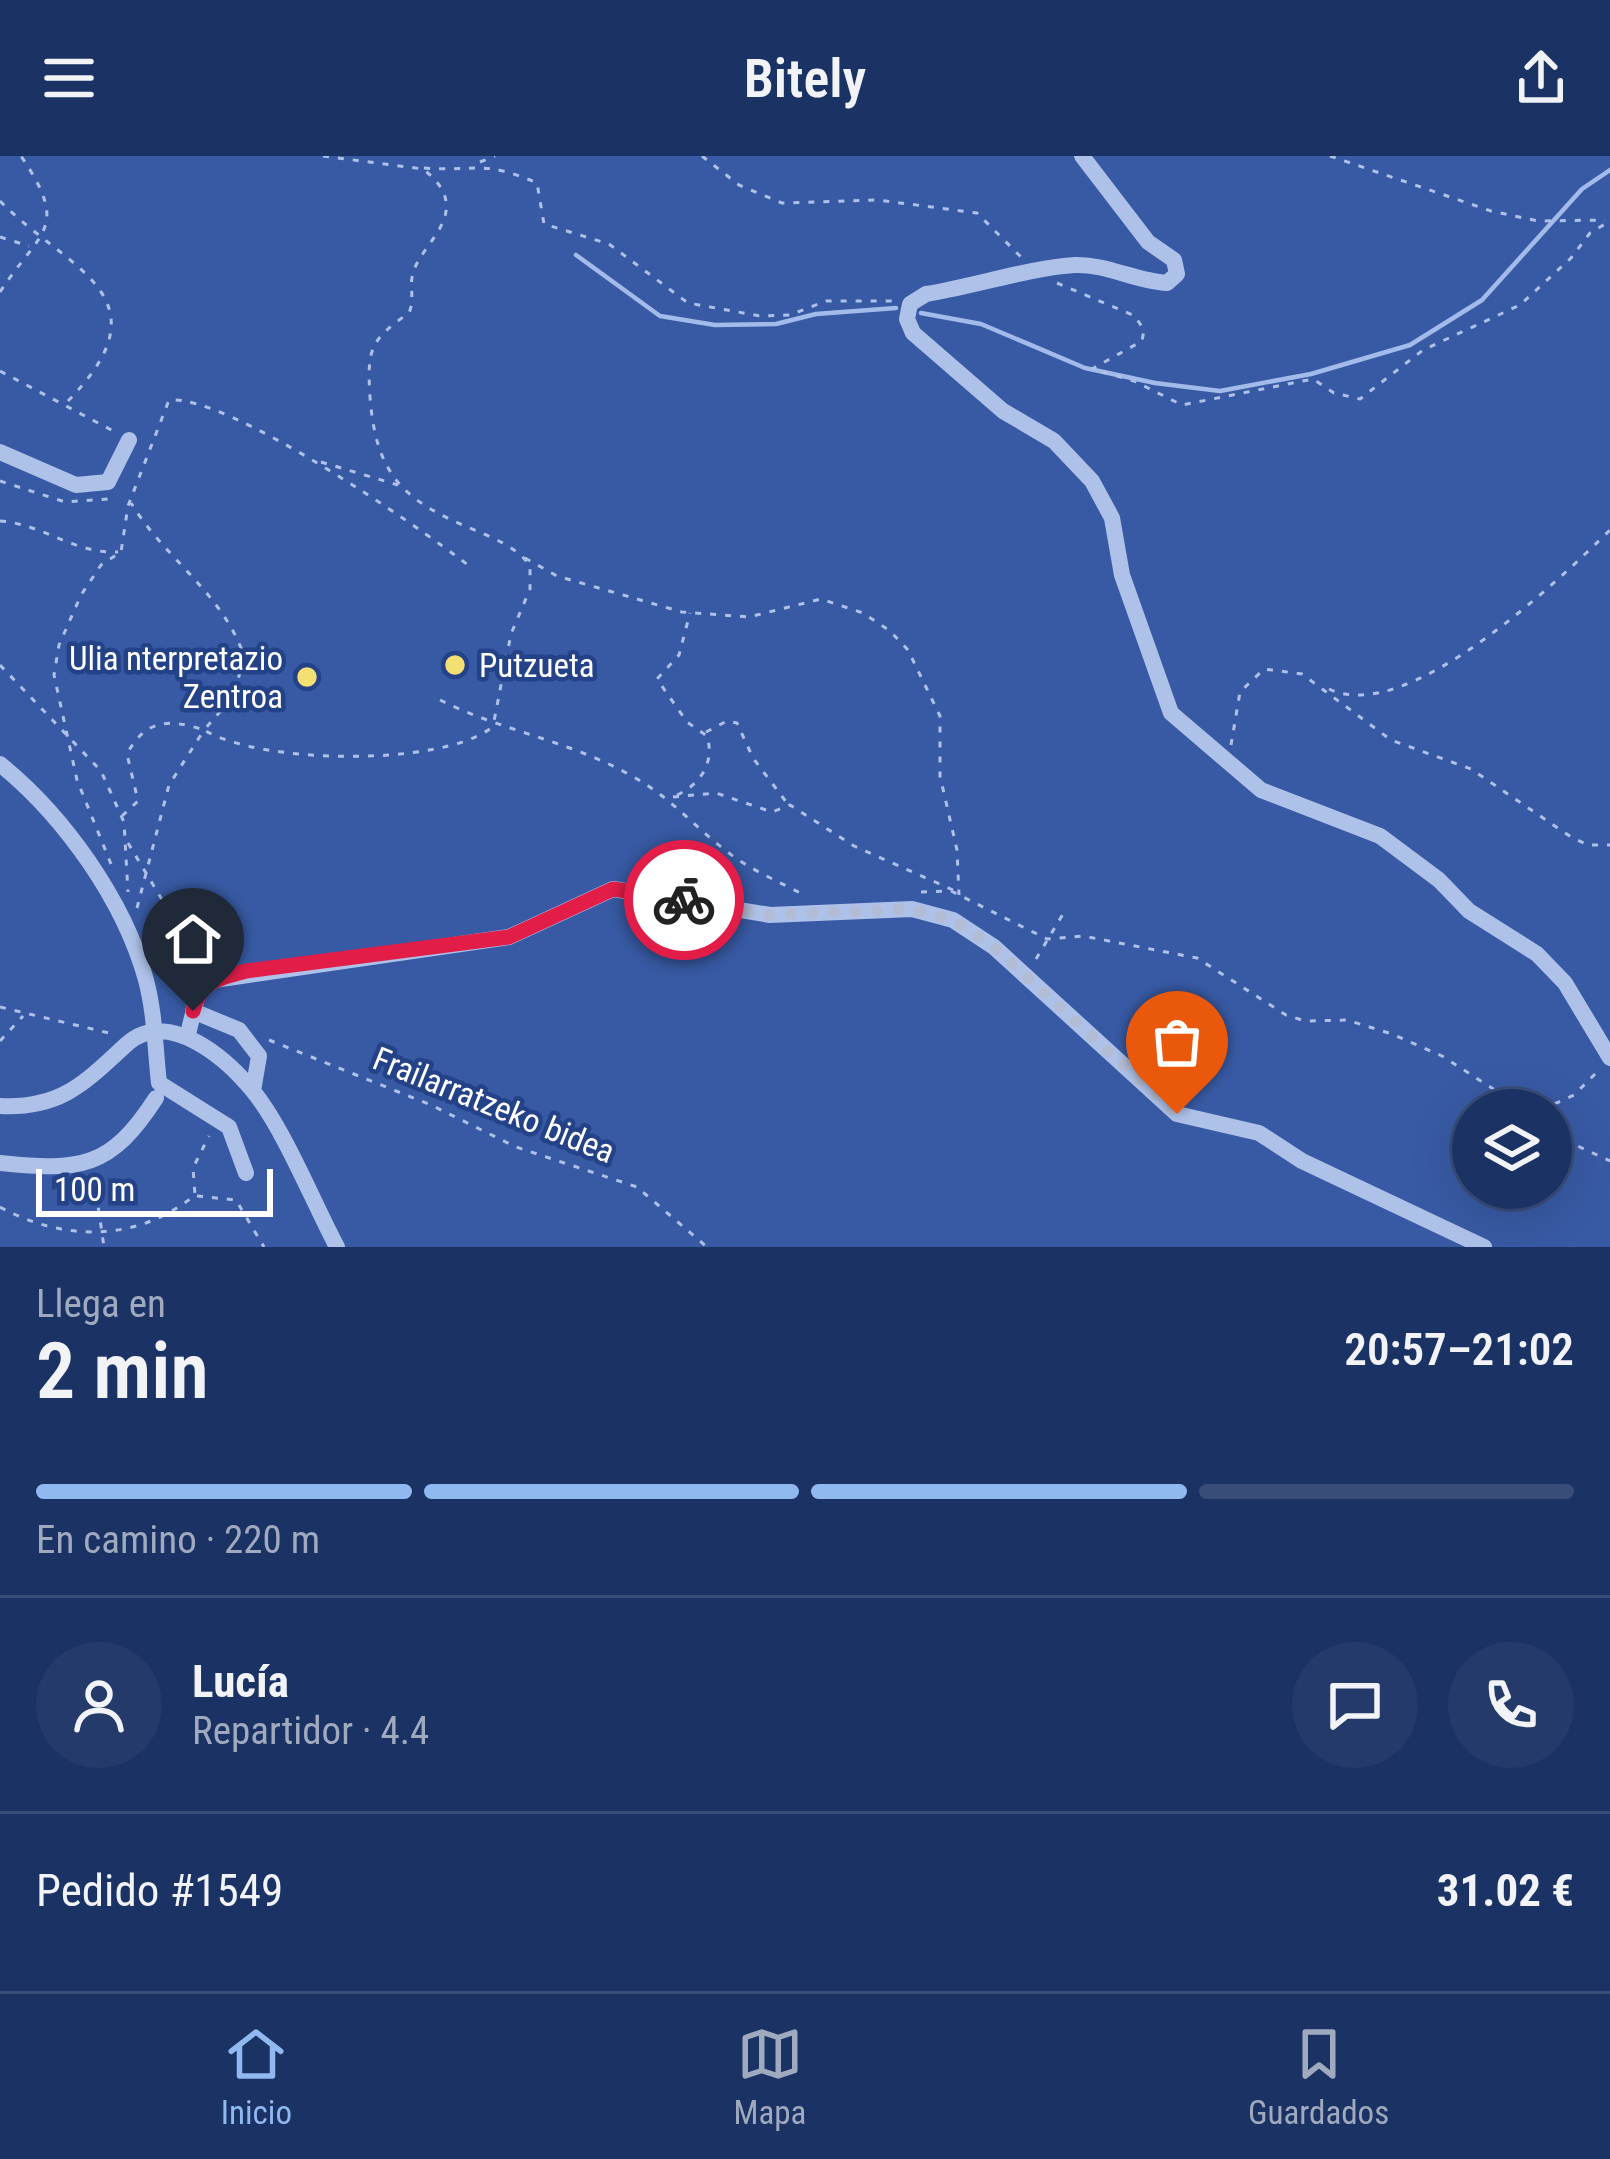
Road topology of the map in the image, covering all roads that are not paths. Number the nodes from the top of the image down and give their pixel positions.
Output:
1 (1082, 156) edge
2 (129, 440) road end
3 (0, 452) edge
4 (0, 764) edge
5 (195, 1002) junction
6 (156, 1031) junction
7 (188, 1034) junction
8 (1610, 1061) edge
9 (253, 1091) junction
10 (156, 1098) dead end
11 (0, 1106) edge
12 (0, 1163) edge
13 (246, 1173) dead end
14 (338, 1247) edge
15 (1484, 1247) edge

1 - 8 street
2 - 3 street
4 - 6 street
5 - 7 street
5 - 9 street
5 - 15 street
6 - 7 street
6 - 11 street
6 - 13 street
7 - 9 street
9 - 14 street
10 - 12 street

